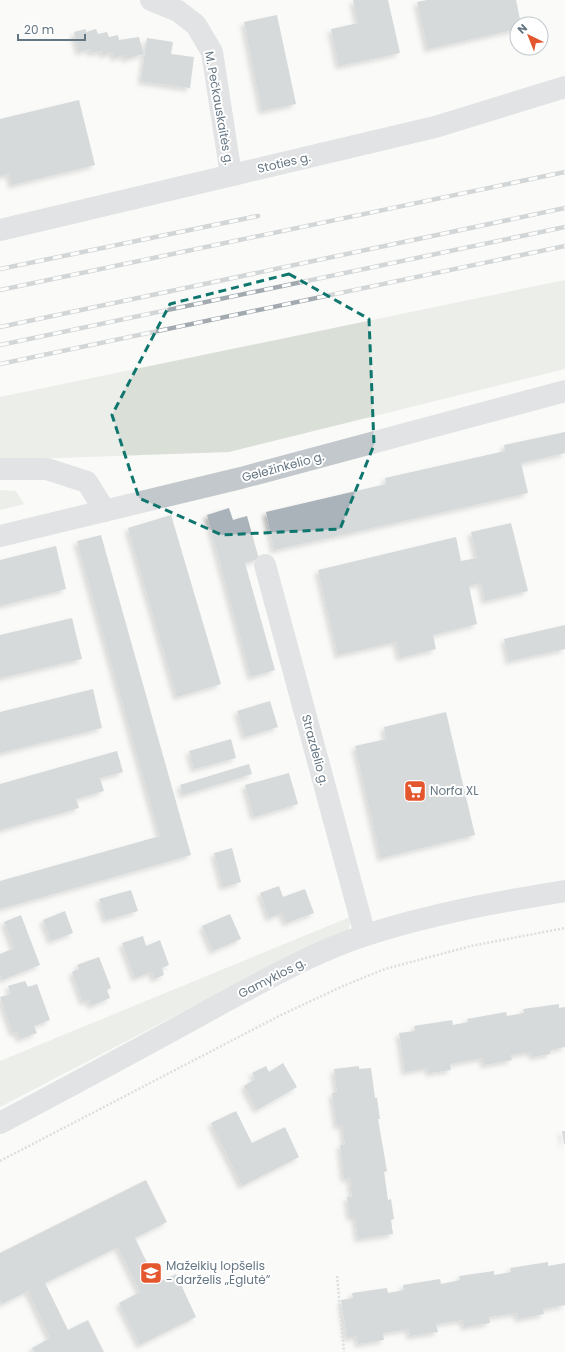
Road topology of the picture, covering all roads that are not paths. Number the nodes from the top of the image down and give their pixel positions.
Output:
1 (151, 0) edge
2 (565, 87) edge
3 (231, 175) junction
4 (0, 230) edge
5 (565, 391) edge
6 (0, 469) edge
7 (105, 511) junction
8 (0, 536) edge
9 (266, 565) dead end
10 (565, 891) edge
11 (365, 935) junction
12 (0, 1123) edge

1 - 3 street, M. Pečkauskaitės g.
2 - 3 street, Stoties g.
3 - 4 street, Stoties g.
5 - 7 street, Geležinkelio g.
6 - 7 street
7 - 8 street, Geležinkelio g.
9 - 11 street, Strazdelio g.
10 - 11 street, Gamyklos g.
11 - 12 street, Gamyklos g.

